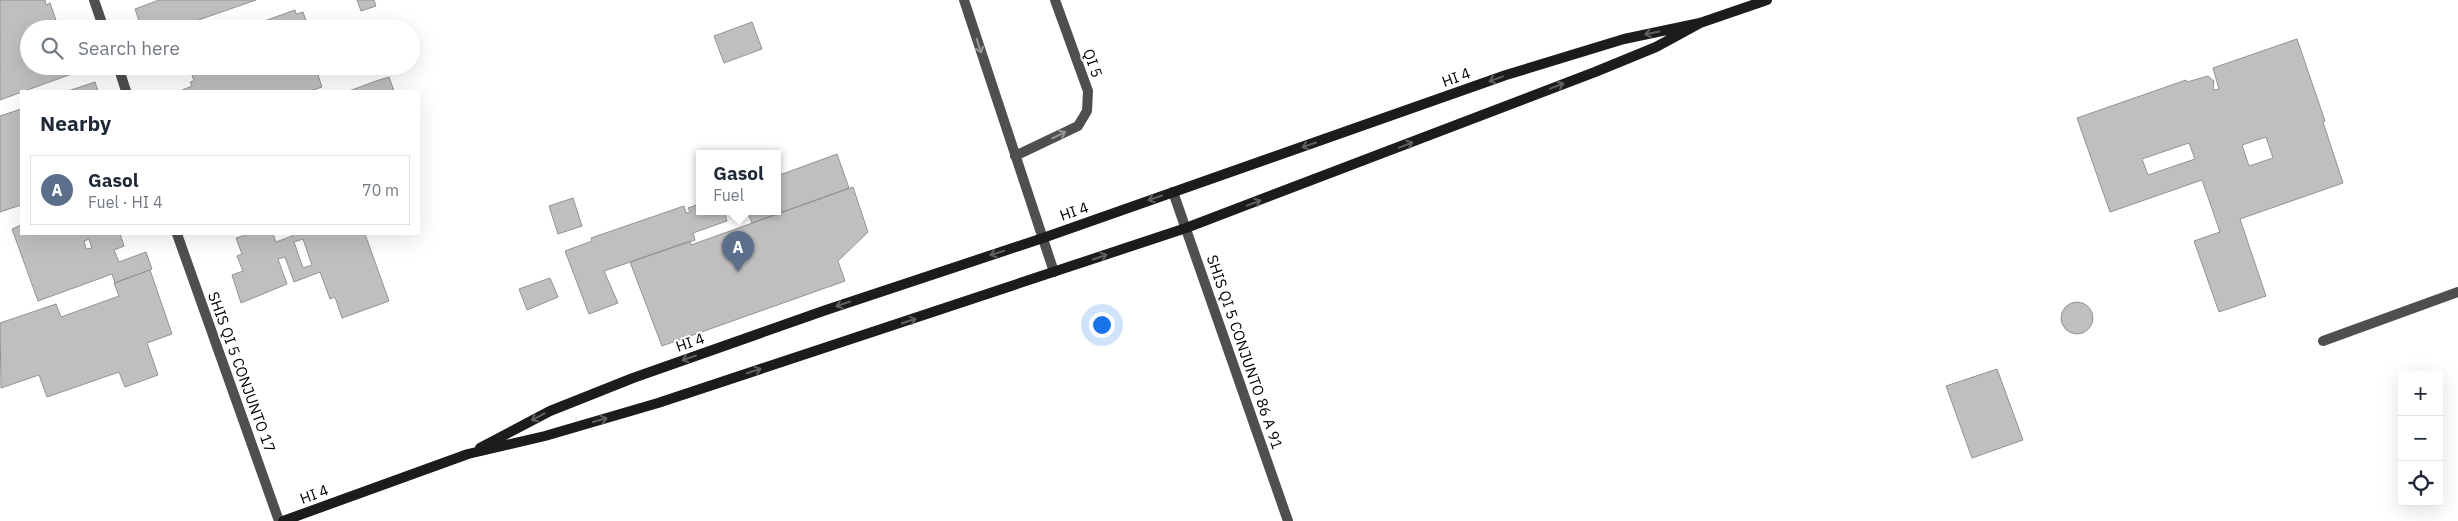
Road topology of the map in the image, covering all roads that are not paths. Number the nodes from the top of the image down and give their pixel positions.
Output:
1 (94, 0) edge
2 (964, 0) edge
3 (1055, 0) edge
4 (1767, 0) edge
5 (101, 20) edge
6 (1700, 23) junction
7 (121, 75) edge
8 (126, 90) edge
9 (1015, 156) junction
10 (1174, 192) junction
11 (1186, 228) junction
12 (177, 235) edge
13 (1043, 238) junction
14 (1054, 272) junction
15 (2458, 292) edge
16 (2322, 341) dead end
17 (468, 454) junction
18 (281, 521) edge
19 (1288, 521) edge

1 - 5 street
2 -> 9 street
9 -> 3 street, QI 5
4 - 6 street, HI 4
6 -> 10 street, HI 4
11 -> 6 street, HI 4
7 - 8 street
9 - 13 street
10 - 11 street, SHIS QI 5 CONJUNTO 86 A 91
10 -> 13 street, HI 4
14 -> 11 street, HI 4
11 - 19 street, SHIS QI 5 CONJUNTO 86 A 91
12 - 18 street, SHIS QI 5 CONJUNTO 17
13 - 14 street
13 -> 17 street, HI 4
17 -> 14 street, HI 4
15 - 16 street
17 - 18 street, HI 4

